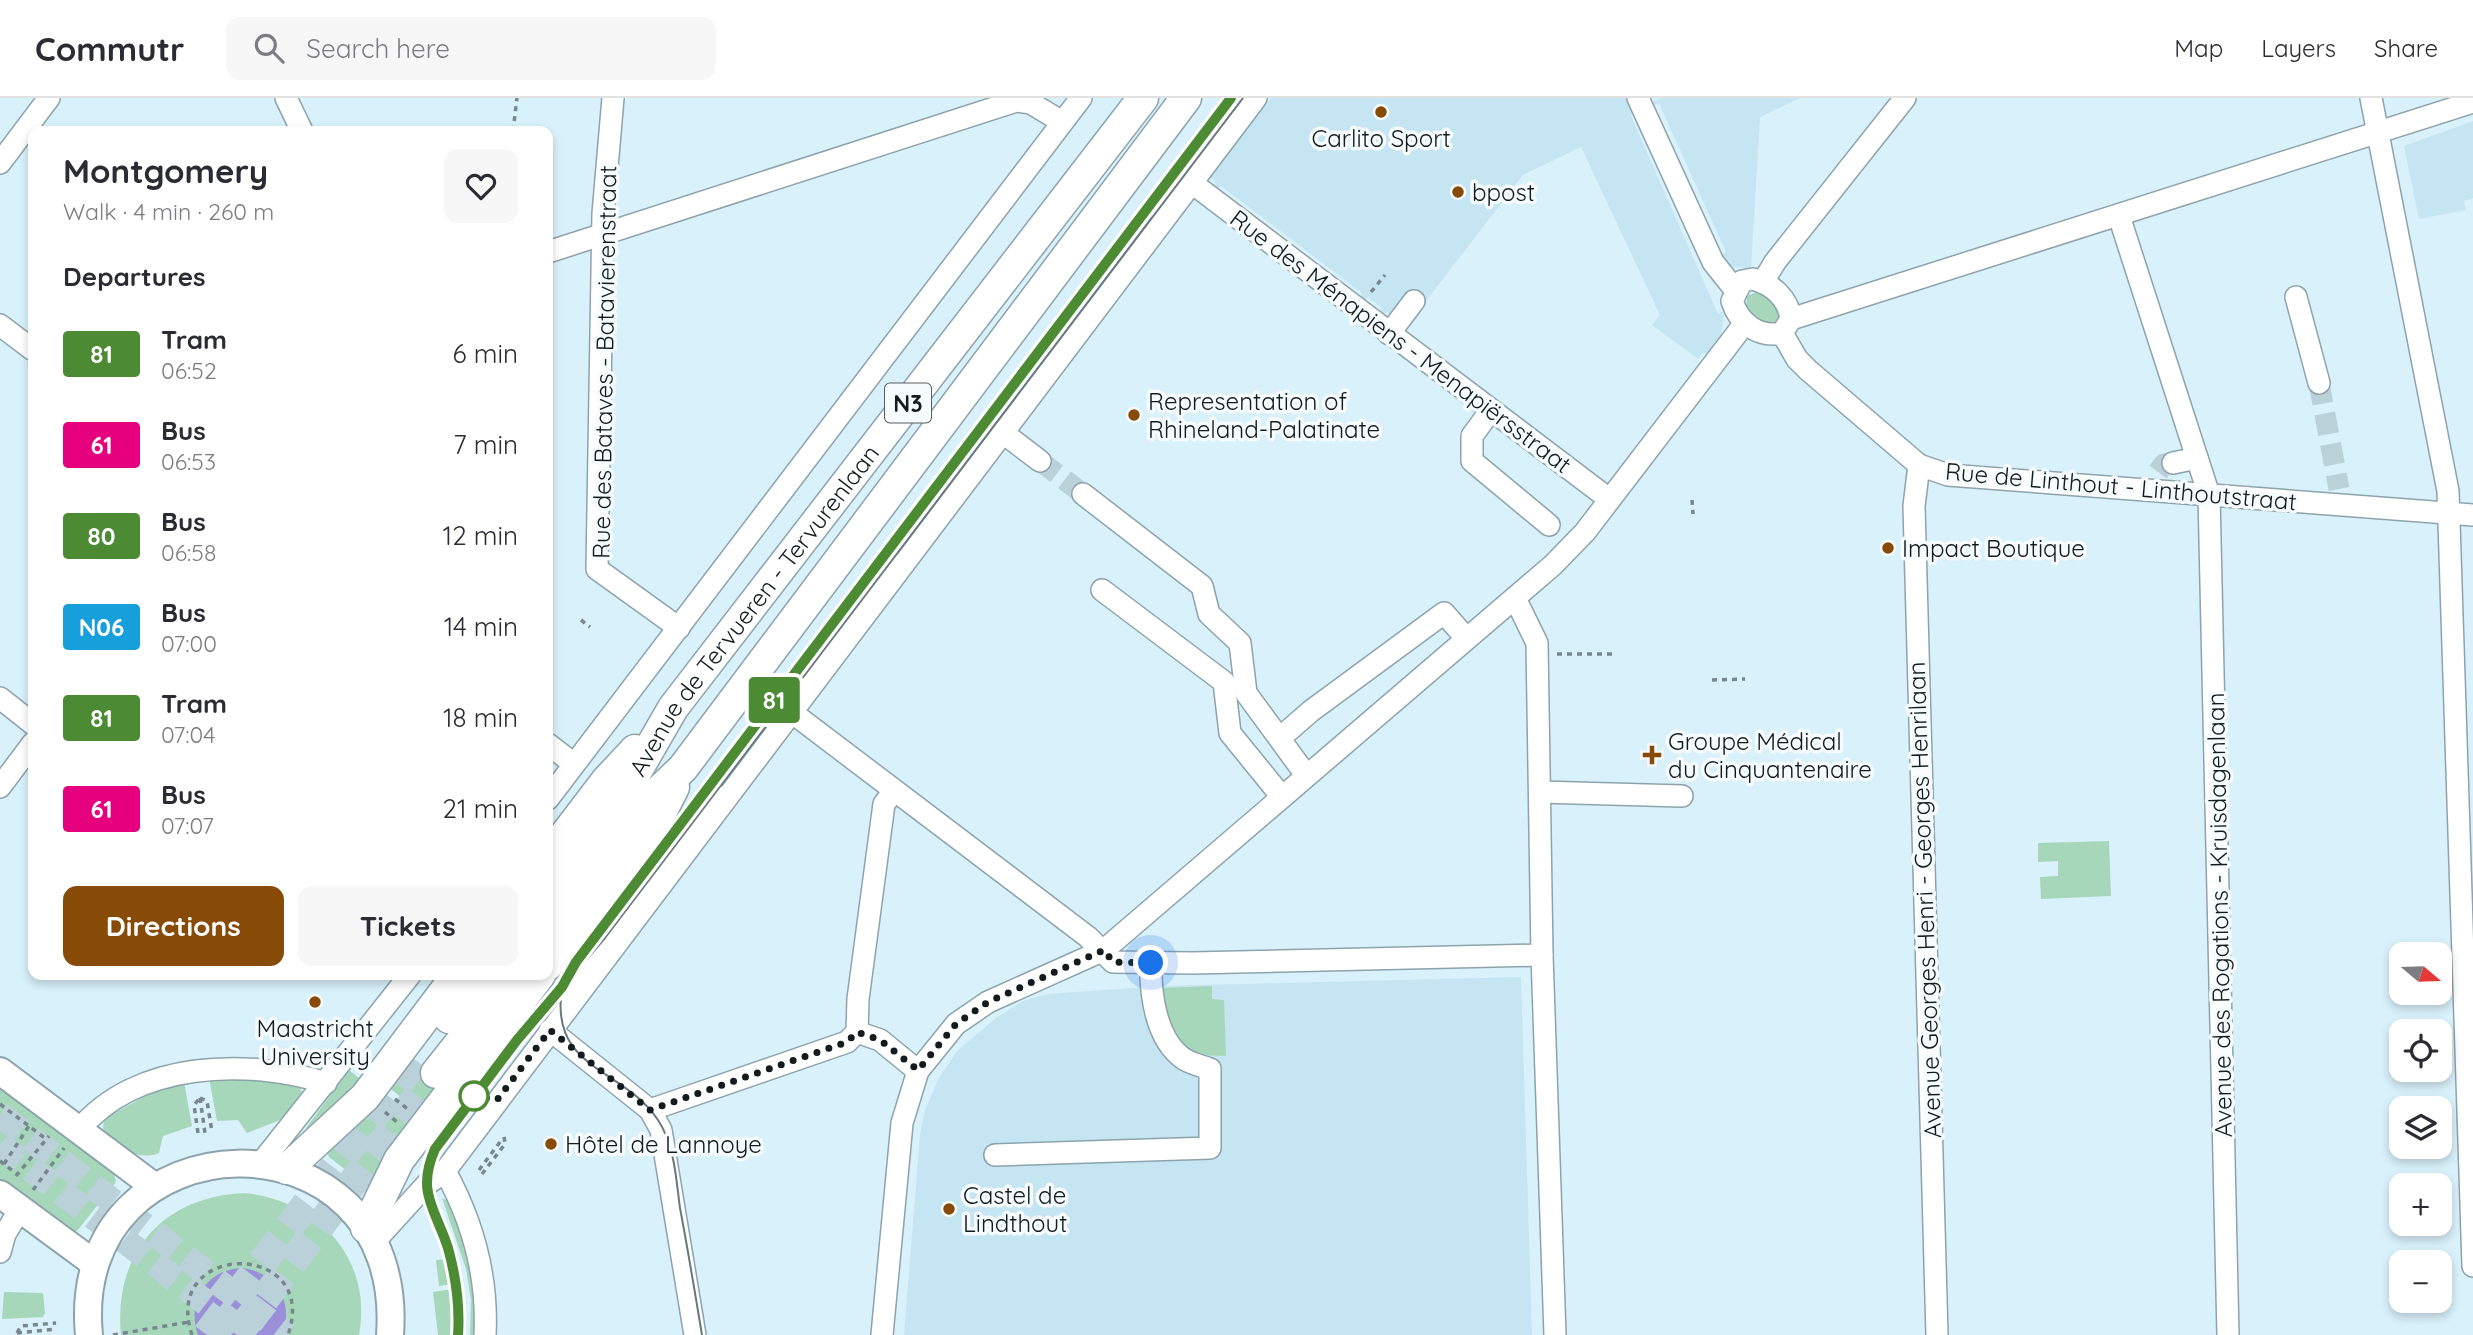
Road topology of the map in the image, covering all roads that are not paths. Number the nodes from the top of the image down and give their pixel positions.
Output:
1 (49, 98) edge
2 (286, 98) edge
3 (613, 98) edge
4 (1081, 98) edge
5 (1143, 98) edge
6 (1185, 98) edge
7 (1193, 98) edge
8 (1237, 98) edge
9 (1256, 98) edge
10 (1638, 98) edge
11 (1905, 98) edge
12 (2371, 98) edge
13 (2473, 102) edge
14 (1062, 122) junction
15 (300, 126) edge
16 (2379, 133) junction
17 (1154, 143) junction
18 (0, 163) edge
19 (1192, 183) junction
20 (2119, 216) junction
21 (603, 233) junction
22 (553, 250) edge
23 (1763, 282) junction
24 (1736, 291) junction
25 (2296, 297) dead end
26 (1414, 301) dead end
27 (1745, 323) junction
28 (0, 325) edge
29 (1786, 326) junction
30 (1389, 334) junction
31 (28, 346) edge
32 (2319, 383) tunnel mouth
33 (1491, 410) junction
34 (1002, 432) junction
35 (2197, 458) junction
36 (1040, 461) tunnel mouth
37 (1919, 465) junction
38 (2162, 475) junction
39 (1083, 494) tunnel mouth
40 (2208, 495) junction
41 (1609, 499) junction
42 (2449, 514) junction
43 (2473, 515) edge
44 (1549, 525) dead end
45 (1102, 590) dead end
46 (1515, 598) junction
47 (679, 628) junction
48 (1466, 638) junction
49 (0, 698) edge
50 (673, 708) junction
51 (790, 711) junction
52 (28, 720) edge
53 (1280, 738) junction
54 (553, 748) edge
55 (28, 750) edge
56 (574, 764) junction
57 (684, 768) junction
58 (1306, 775) junction
59 (0, 787) edge
60 (553, 792) edge
61 (893, 792) junction
62 (1539, 792) junction
63 (1682, 796) dead end
64 (1282, 797) junction
65 (553, 850) edge
66 (553, 886) edge
67 (553, 923) edge
68 (1104, 950) junction
69 (1542, 955) junction
70 (553, 958) edge
71 (1151, 963) junction
72 (406, 980) edge
73 (453, 980) edge
74 (481, 980) edge
75 (509, 980) edge
76 (536, 980) edge
77 (569, 1004) junction
78 (550, 1030) junction
79 (857, 1032) junction
80 (918, 1070) junction
81 (0, 1071) edge
82 (326, 1083) junction
83 (650, 1110) junction
84 (79, 1130) junction
85 (995, 1155) dead end
86 (274, 1166) junction
87 (445, 1171) junction
88 (155, 1187) junction
89 (12, 1189) edge
90 (370, 1235) junction
91 (0, 1252) edge
92 (95, 1264) junction
93 (2473, 1266) edge
94 (89, 1335) edge
95 (390, 1335) edge
96 (485, 1335) edge
97 (695, 1335) edge
98 (882, 1335) edge
99 (1555, 1335) edge
100 (1937, 1335) edge
101 (2228, 1335) edge

1 - 18 street
2 - 15 street
3 - 21 street, Rue des Bataves - Batavierenstraat
4 - 14 street, Avenue de Tervueren - Tervurenlaan
5 - 50 highway, Avenue de Tervueren - Tervurenlaan / N3
6 - 17 highway, Avenue de Tervueren - Tervurenlaan / N3
7 - 17 highway
8 - 77 street
9 - 19 street
10 - 24 street
11 - 23 street
12 - 16 street
13 - 16 street
14 - 21 street
14 - 47 street, Avenue de Tervueren - Tervurenlaan
16 - 20 street
16 - 42 street
17 - 57 highway, Avenue de Tervueren - Tervurenlaan / N3
19 - 30 street, Rue des Ménapiens - Menapiërsstraat
19 - 34 street
20 - 29 street
20 - 35 street, Avenue des Rogations - Kruisdagenlaan
21 - 22 street
21 - 47 street, Rue des Bataves - Batavierenstraat
23 - 24 street
23 - 29 street
24 - 27 street
25 - 32 street
26 - 30 street
27 - 29 street
27 - 41 street
28 - 31 street
29 - 37 street, Rue de Linthout - Linthoutstraat
30 - 33 street, Rue des Ménapiens - Menapiërsstraat
33 - 41 street, Rue des Ménapiens - Menapiërsstraat
33 - 44 street
34 - 36 street
34 - 51 street
35 - 38 street
35 - 40 street, Avenue des Rogations - Kruisdagenlaan
37 - 38 street, Rue de Linthout - Linthoutstraat
37 - 100 street, Avenue Georges Henri - Georges Henrilaan
38 - 40 street, Rue de Linthout - Linthoutstraat
39 - 53 street
40 - 42 street, Rue de Linthout - Linthoutstraat
40 - 101 street, Avenue des Rogations - Kruisdagenlaan
41 - 46 street
42 - 43 street, Rue de Linthout - Linthoutstraat
42 - 93 street
45 - 64 street
46 - 48 street
46 - 62 street
47 - 56 street, Avenue de Tervueren - Tervurenlaan
48 - 53 street
48 - 58 street
49 - 52 street
50 - 65 highway
50 - 66 highway, Avenue de Tervueren - Tervurenlaan / N3
51 - 61 street
51 - 77 street
53 - 58 street
54 - 56 street
55 - 59 street
56 - 60 street, Avenue de Tervueren - Tervurenlaan
57 - 67 highway, Avenue de Tervueren - Tervurenlaan / N3
57 - 70 highway
58 - 64 street
61 - 68 street
61 - 79 street
62 - 63 street
62 - 69 street
64 - 68 street
68 - 71 street
68 - 80 street
69 - 71 street
69 - 99 street
71 - 85 street
72 - 82 street
73 - 86 highway
74 - 75 highway
76 - 90 highway
77 - 78 street
78 - 83 street
78 - 87 street
79 - 80 street
79 - 83 street
80 - 98 street
81 - 84 main road
82 - 84 street
82 - 86 street
83 - 97 street
84 - 88 main road
86 - 88 main road
86 - 90 main road
87 - 90 street
87 - 96 street
88 - 92 main road
89 - 91 street
89 - 92 main road
90 - 95 main road
92 - 94 main road

